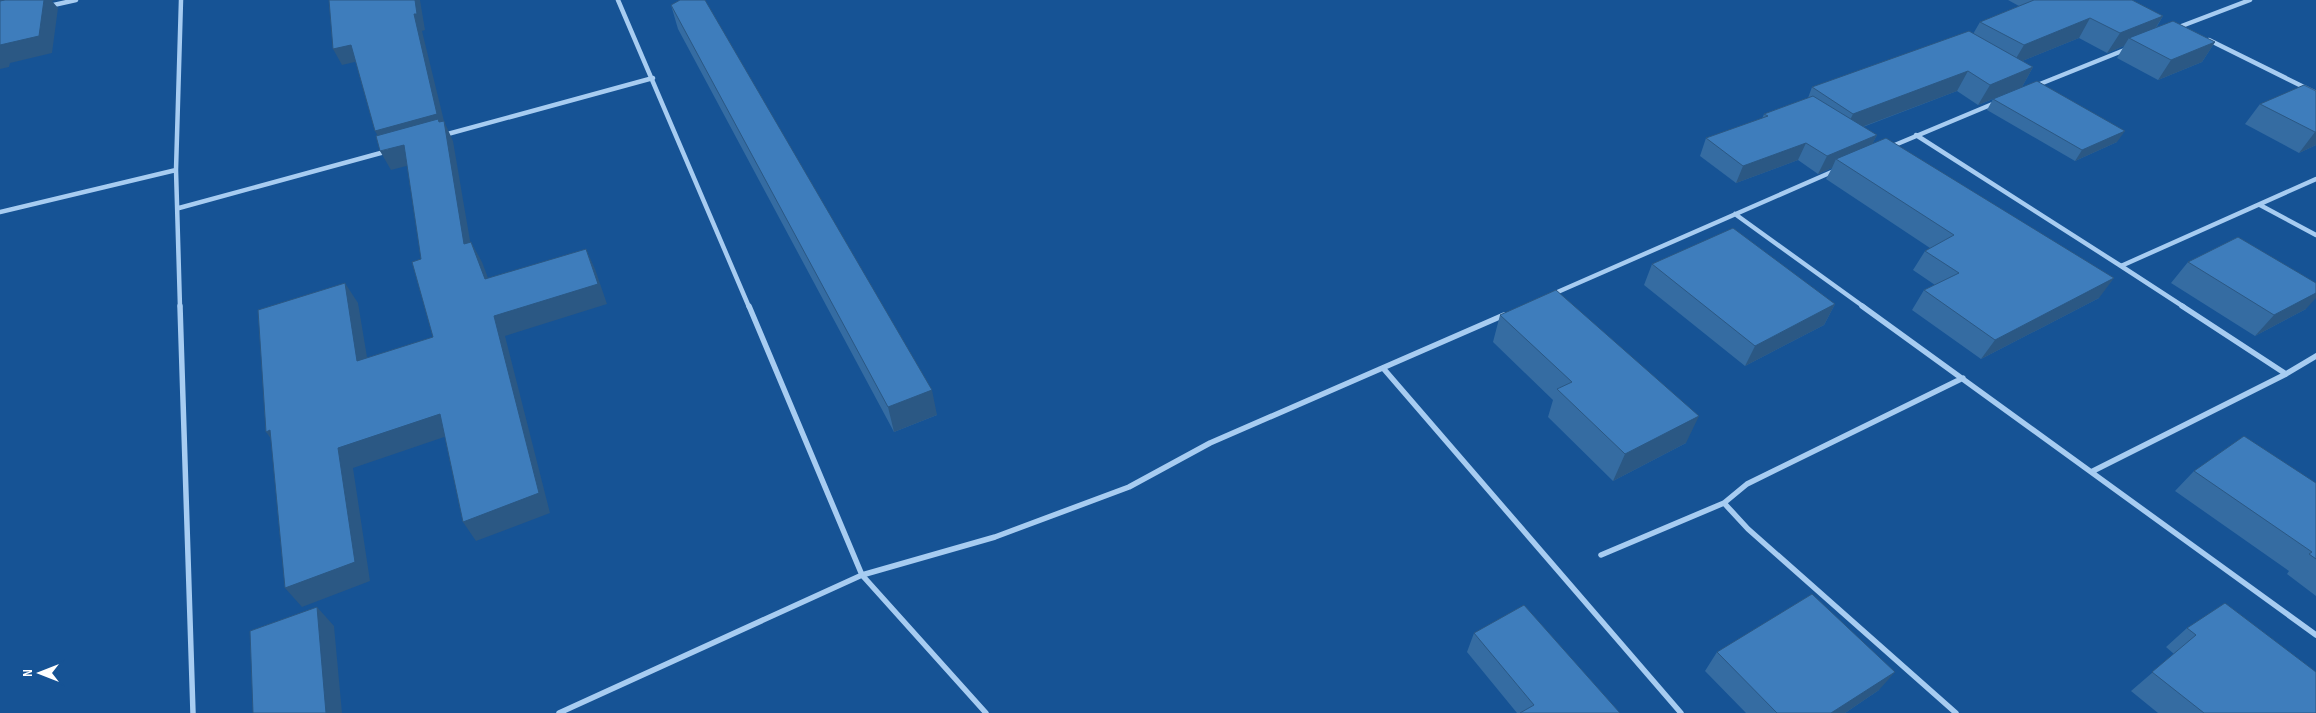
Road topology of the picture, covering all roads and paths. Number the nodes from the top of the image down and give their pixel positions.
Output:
1 (76, 0) edge
2 (181, 0) edge
3 (618, 0) edge
4 (2250, 0) edge
5 (48, 6) dead end
6 (2181, 27) junction
7 (2172, 30) edge
8 (2189, 31) edge
9 (2206, 39) edge
10 (2135, 45) edge
11 (653, 78) junction
12 (2026, 90) edge
13 (2316, 93) edge
14 (1998, 102) edge
15 (1916, 136) junction
16 (435, 138) edge
17 (397, 148) edge
18 (1880, 151) edge
19 (1844, 167) edge
20 (176, 170) junction
21 (2316, 179) edge
22 (2260, 205) junction
23 (179, 208) junction
24 (0, 212) edge
25 (1735, 214) junction
26 (2316, 235) edge
27 (2121, 266) junction
28 (1545, 297) edge
29 (1509, 313) edge
30 (2316, 356) edge
31 (1383, 368) junction
32 (2286, 374) junction
33 (1963, 378) junction
34 (2093, 472) junction
35 (1724, 503) junction
36 (1602, 555) dead end
37 (862, 575) junction
38 (2316, 635) edge
39 (1951, 712) edge
40 (193, 713) edge
41 (559, 713) edge
42 (986, 713) edge
43 (1681, 713) edge

1 - 5 street
2 - 20 street
3 - 11 street
4 - 6 street
6 - 7 street
6 - 8 street
9 - 13 street
10 - 12 street
11 - 16 street
11 - 37 street
14 - 15 street
15 - 18 street
15 - 27 street
17 - 23 street
19 - 25 street
20 - 23 street
20 - 24 street
21 - 22 street
22 - 26 street
22 - 27 street
23 - 40 street
25 - 28 street
25 - 33 street
27 - 32 street
29 - 31 street
30 - 32 street
31 - 37 street
31 - 43 street
32 - 34 street
33 - 34 street
33 - 35 street
34 - 38 street
35 - 36 street
35 - 39 street
37 - 41 street
37 - 42 street

